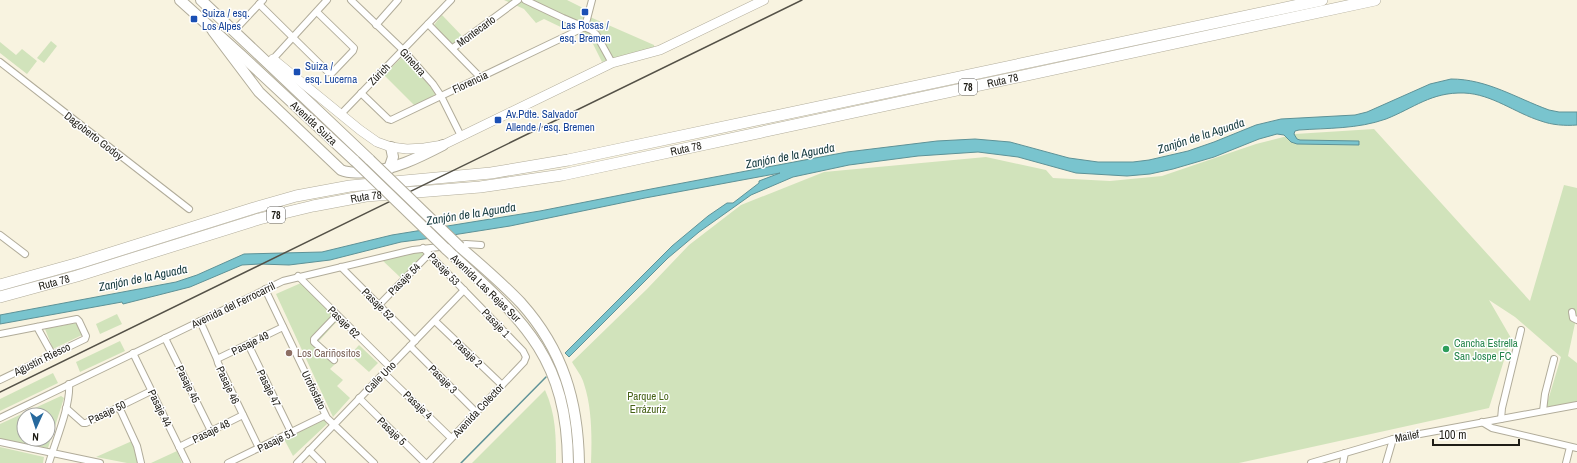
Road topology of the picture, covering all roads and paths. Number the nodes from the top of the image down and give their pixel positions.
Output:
1 (180, 0) edge
2 (201, 0) edge
3 (327, 0) edge
4 (351, 0) edge
5 (398, 0) edge
6 (451, 0) edge
7 (518, 0) edge
8 (525, 0) edge
9 (592, 0) edge
10 (764, 0) edge
11 (1322, 0) edge
12 (1375, 0) edge
13 (261, 2) edge
14 (317, 12) junction
15 (428, 24) junction
16 (376, 25) junction
17 (585, 27) junction
18 (213, 31) junction
19 (234, 31) junction
20 (293, 38) junction
21 (453, 48) junction
22 (252, 49) junction
23 (403, 50) junction
24 (273, 59) junction
25 (0, 62) edge
26 (612, 63) junction
27 (480, 77) junction
28 (362, 93) junction
29 (441, 96) junction
30 (341, 114) junction
31 (461, 136) junction
32 (443, 145) junction
33 (391, 147) junction
34 (389, 169) junction
35 (189, 209) dead end
36 (0, 235) edge
37 (481, 245) dead end
38 (460, 247) joint
39 (423, 248) junction
40 (445, 248) joint
41 (25, 254) dead end
42 (429, 254) junction
43 (341, 267) junction
44 (298, 276) junction
45 (0, 285) edge
46 (265, 289) junction
47 (464, 290) junction
48 (0, 297) edge
49 (379, 305) junction
50 (1572, 312) dead end
51 (338, 315) junction
52 (435, 320) junction
53 (1577, 320) edge
54 (200, 321) junction
55 (37, 327) junction
56 (283, 327) junction
57 (1521, 330) dead end
58 (0, 334) edge
59 (165, 338) junction
60 (415, 341) junction
61 (248, 344) junction
62 (410, 346) junction
63 (52, 354) junction
64 (133, 354) junction
65 (526, 357) joint
66 (217, 358) junction
67 (1554, 358) dead end
68 (334, 360) dead end
69 (390, 367) junction
70 (384, 373) junction
71 (0, 380) edge
72 (69, 384) junction
73 (502, 385) junction
74 (151, 391) junction
75 (359, 398) junction
76 (1577, 405) edge
77 (119, 407) junction
78 (66, 408) junction
79 (1543, 411) junction
80 (476, 412) junction
81 (243, 415) junction
82 (324, 416) dead end
83 (0, 418) edge
84 (1501, 419) junction
85 (1482, 422) junction
86 (334, 425) junction
87 (211, 431) junction
88 (291, 432) junction
89 (451, 438) junction
90 (1392, 439) junction
91 (0, 442) edge
92 (1570, 446) junction
93 (179, 447) junction
94 (259, 448) junction
95 (1577, 448) edge
96 (309, 450) junction
97 (52, 453) junction
98 (1345, 453) junction
99 (49, 463) edge
100 (97, 463) edge
101 (141, 463) edge
102 (187, 463) edge
103 (228, 463) edge
104 (296, 463) edge
105 (322, 463) edge
106 (374, 463) edge
107 (426, 463) edge
108 (568, 463) edge
109 (579, 463) edge
110 (1310, 463) edge
111 (1343, 463) edge
112 (1386, 463) edge
113 (1566, 463) edge

1 - 18 main road, Avenida Suiza
2 - 19 main road, Avenida Suiza
3 - 14 street
4 - 16 street, Ginebra
5 - 16 street
6 - 15 street, Zúrich
7 - 21 street, Montecarlo
8 - 17 street
9 - 17 street
10 - 26 main road, Avenida Suiza
11 - 45 highway, Ruta 78 / 78
12 - 48 highway, Ruta 78 / 78
13 - 19 street
13 - 20 street
14 - 20 street
14 - 20 street
15 - 21 street
15 - 23 street, Zúrich
16 - 23 street, Ginebra
17 - 26 street
17 - 27 street, Florencia
18 - 34 main road
18 - 40 main road, Avenida Suiza, bridge
19 - 22 main road, Avenida Suiza
20 - 24 street
21 - 27 street
22 - 24 main road
22 - 38 main road, Avenida Suiza, bridge
23 - 28 street, Zúrich
23 - 29 street, Ginebra
24 - 30 main road, Avenida Suiza
25 - 35 street, Dagoberto Godoy
26 - 31 main road, Avenida Suiza
27 - 29 street, Florencia
28 - 29 street, Florencia
28 - 30 street, Zúrich
29 - 31 street, Ginebra
30 - 33 main road, Avenida Suiza
31 - 32 main road, Avenida Suiza
32 - 33 main road, Avenida Suiza
32 - 34 main road
33 - 34 main road
36 - 41 street
37 - 39 street, Avenida del Ferrocarril
38 - 109 main road, Avenida Las Rejas Sur
39 - 42 street, Pasaje 53
39 - 43 street, Avenida del Ferrocarril
40 - 108 main road, Avenida Las Rejas Sur
42 - 47 street, Pasaje 53
42 - 49 street, Pasaje 54
43 - 44 street, Avenida del Ferrocarril
43 - 49 street, Pasaje 52
44 - 46 street, Avenida del Ferrocarril
44 - 51 street, Pasaje 62
46 - 54 street, Avenida del Ferrocarril
46 - 56 street, Urofosfato
47 - 52 street, Calle Uno
47 - 65 street, Pasaje 1
49 - 60 street, Pasaje 52
50 - 53 street
51 - 68 street
51 - 69 street, Pasaje 62
52 - 60 street, Calle Uno
52 - 73 street, Pasaje 2
54 - 59 street, Avenida del Ferrocarril
54 - 66 street, Pasaje 46
55 - 58 street
55 - 63 street
55 - 63 street, Agustín Riesco
56 - 61 street, Pasaje 49
56 - 86 street, Urofosfato
57 - 84 street
59 - 64 street, Avenida del Ferrocarril
59 - 87 street, Pasaje 45
60 - 62 street, Calle Uno
61 - 66 street, Pasaje 49
61 - 88 street, Pasaje 47
62 - 69 street, Calle Uno
62 - 80 street, Pasaje 3
63 - 71 street, Agustín Riesco
64 - 72 street, Avenida del Ferrocarril
64 - 74 street, Pasaje 44
65 - 73 street, Avenida Colector
66 - 81 street, Pasaje 46
67 - 79 street
69 - 70 street, Calle Uno
70 - 75 street, Calle Uno
70 - 89 street, Pasaje 4
72 - 78 street
72 - 83 street, Avenida del Ferrocarril
73 - 80 street, Avenida Colector
74 - 77 street, Pasaje 50
74 - 93 street, Pasaje 44
75 - 86 street, Calle Uno
75 - 107 street, Pasaje 5
76 - 79 street, Mailef
77 - 78 street, Pasaje 50
77 - 101 street
78 - 97 street
79 - 84 street, Mailef
80 - 89 street, Avenida Colector
81 - 87 street, Pasaje 48
81 - 94 street, Pasaje 46
82 - 88 street, Pasaje 51
84 - 85 street, Mailef
85 - 90 street, Mailef
85 - 92 street
86 - 96 street, Calle Uno
86 - 106 street, Urofosfato
87 - 93 street, Pasaje 48
88 - 94 street, Pasaje 51
89 - 107 street, Avenida Colector
90 - 98 street, Mailef
90 - 112 street
91 - 97 street
92 - 95 street
92 - 113 street
93 - 102 street, Pasaje 44
94 - 103 street, Pasaje 51
96 - 104 street, Calle Uno
96 - 105 street
97 - 99 street
97 - 100 street
98 - 110 street, Mailef
98 - 111 street

